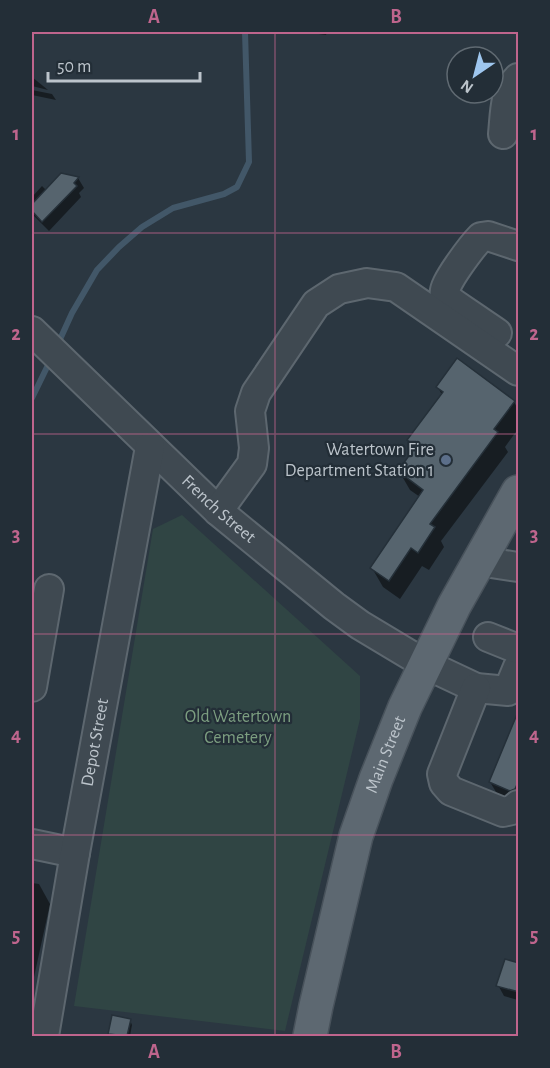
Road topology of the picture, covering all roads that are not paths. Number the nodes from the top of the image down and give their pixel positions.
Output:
1 (519, 78) edge
2 (503, 134) dead end
3 (519, 246) edge
4 (32, 331) edge
5 (519, 349) edge
6 (519, 371) edge
7 (150, 447) junction
8 (519, 492) edge
9 (218, 511) junction
10 (478, 561) junction
11 (519, 567) edge
12 (49, 589) dead end
13 (488, 637) dead end
14 (519, 650) edge
15 (425, 664) junction
16 (515, 685) edge
17 (32, 687) edge
18 (476, 688) junction
19 (519, 805) edge
20 (32, 844) edge
21 (75, 853) junction
22 (47, 1036) edge
23 (310, 1036) edge

1 - 2 street
3 - 5 street
4 - 7 street, French Street
6 - 9 street
7 - 9 street, French Street
7 - 21 street, Depot Street
8 - 10 main road, Main Street
9 - 15 street, French Street
10 - 11 street
10 - 15 main road, Main Street
12 - 17 street
13 - 14 street
15 - 18 street, French Street
15 - 23 main road, Main Street
16 - 18 street, French Street
18 - 19 street
20 - 21 street
21 - 22 street, Depot Street

